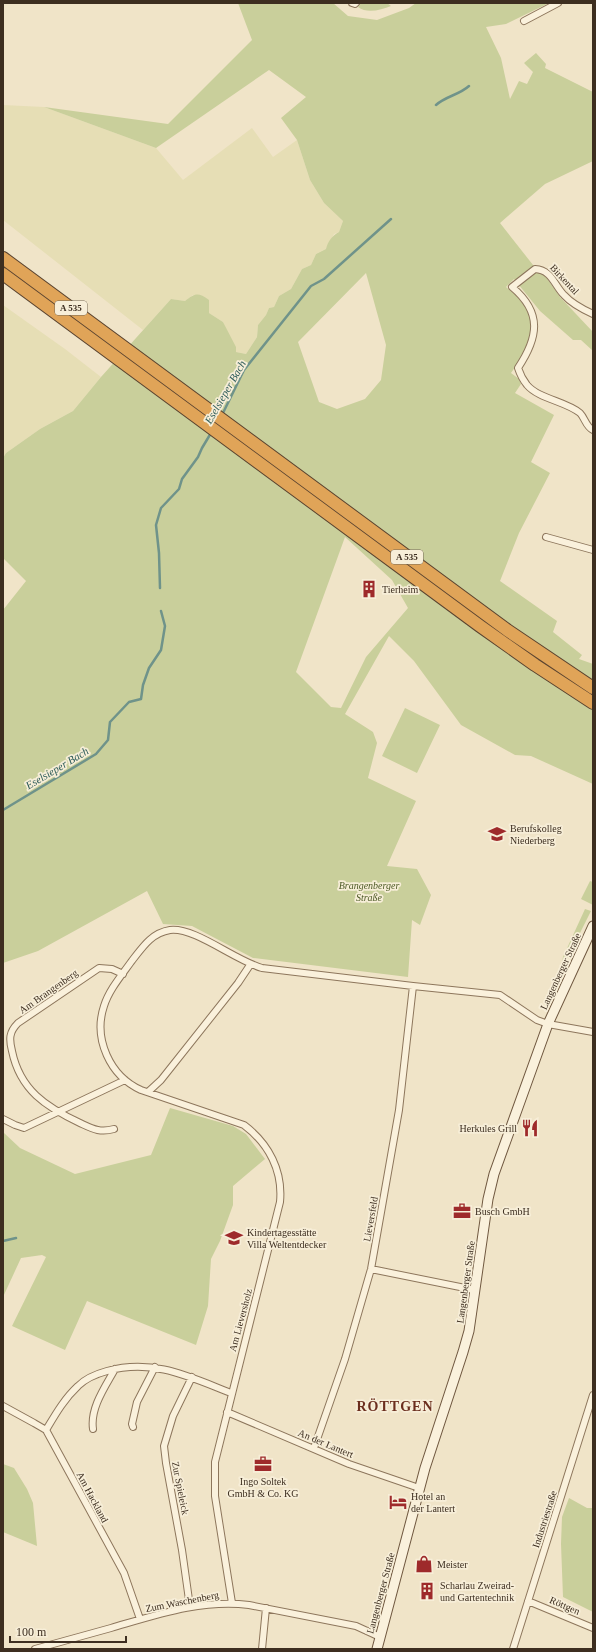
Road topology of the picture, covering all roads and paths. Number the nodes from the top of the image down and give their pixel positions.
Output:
1 (352, 3) edge
2 (356, 3) edge
3 (558, 3) edge
4 (524, 21) dead end
5 (3, 258) edge
6 (3, 274) edge
7 (593, 314) edge
8 (593, 430) edge
9 (546, 537) dead end
10 (593, 550) edge
11 (593, 688) edge
12 (593, 703) edge
13 (593, 926) edge
14 (250, 964) junction
15 (123, 974) junction
16 (413, 986) junction
17 (548, 1024) junction
18 (593, 1032) edge
19 (125, 1080) junction
20 (148, 1092) junction
21 (56, 1112) junction
22 (3, 1119) edge
23 (114, 1129) dead end
24 (371, 1268) junction
25 (475, 1290) junction
26 (154, 1367) junction
27 (115, 1369) junction
28 (192, 1377) junction
29 (231, 1393) junction
30 (593, 1395) edge
31 (3, 1406) edge
32 (227, 1412) junction
33 (133, 1427) dead end
34 (93, 1429) dead end
35 (46, 1430) junction
36 (314, 1448) junction
37 (419, 1488) junction
38 (528, 1601) junction
39 (232, 1602) junction
40 (190, 1607) junction
41 (266, 1608) junction
42 (140, 1619) junction
43 (593, 1628) edge
44 (380, 1637) junction
45 (35, 1649) edge
46 (262, 1649) edge
47 (376, 1649) edge
48 (513, 1649) edge

1 - 2 street
3 - 4 street
5 - 11 highway, A 535
6 - 12 highway, A 535
7 - 8 street, Birkental
9 - 10 street
13 - 17 main road, Langenberger Straße
14 - 15 street
14 - 16 street
14 - 20 street
15 - 19 street
15 - 21 street, Am Brangenberg
16 - 17 street
16 - 24 street, Lieversfeld
17 - 18 street
17 - 25 main road, Langenberger Straße
19 - 20 street
19 - 21 street
20 - 29 street, Am Lieversholz
21 - 22 street
21 - 23 street, Am Brangenberg
24 - 25 street
24 - 36 street, Lieversfeld
25 - 37 main road, Langenberger Straße
26 - 27 street
26 - 28 street
26 - 33 street
27 - 34 street
27 - 35 street
28 - 29 street
28 - 40 street, Zur Spieleick
29 - 32 street, Am Lieversholz
30 - 38 street, Industriestraße
31 - 35 street
32 - 36 street, An der Lantert
32 - 39 street, Am Lieversholz
35 - 42 street, Am Hackland
36 - 37 street, An der Lantert
37 - 44 main road, Langenberger Straße
38 - 43 street, Röttgen
38 - 48 street, Industriestraße
39 - 40 street, Zum Waschenberg
39 - 41 street, Zum Waschenberg
40 - 42 street, Zum Waschenberg
41 - 44 street, Zum Waschenberg
41 - 46 street
42 - 45 street, Zum Waschenberg
44 - 47 main road, Langenberger Straße

